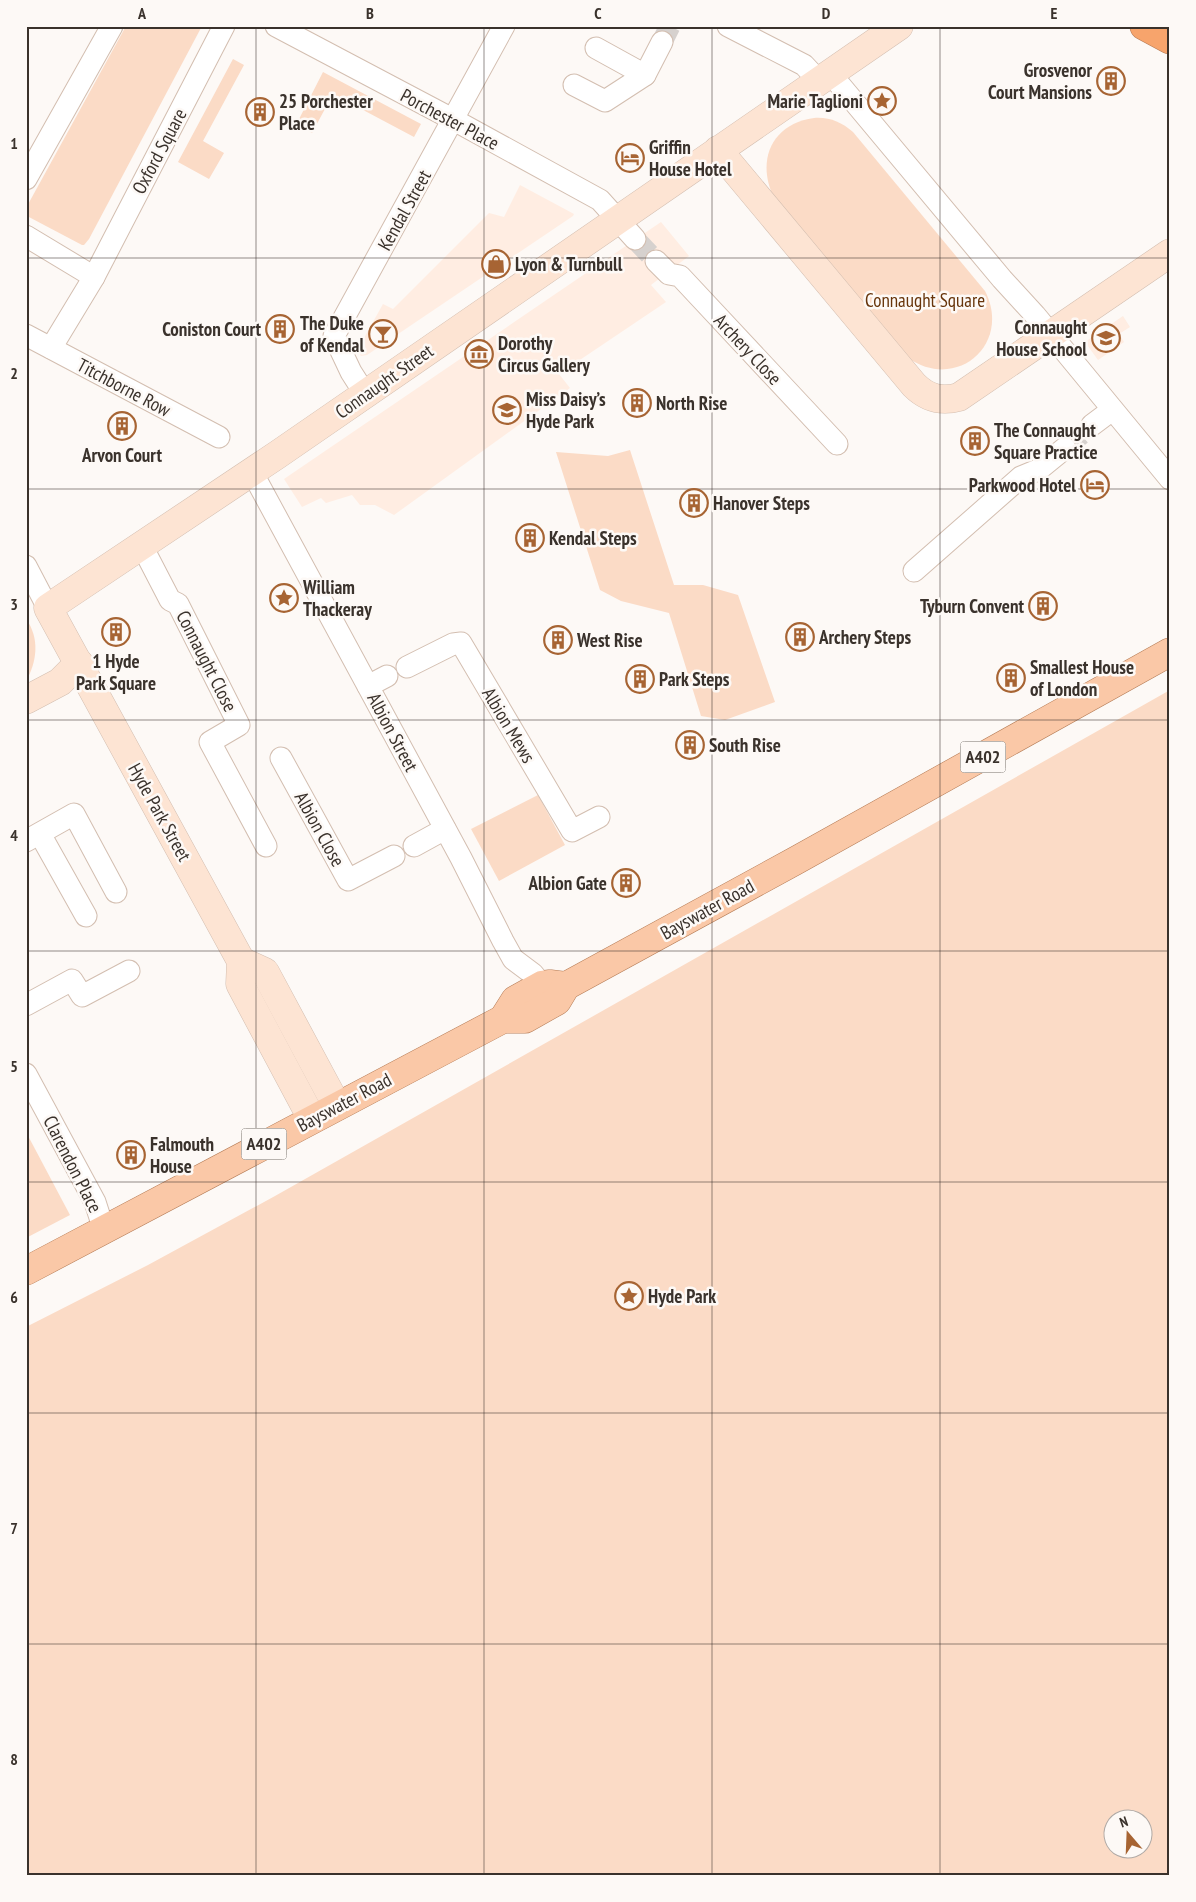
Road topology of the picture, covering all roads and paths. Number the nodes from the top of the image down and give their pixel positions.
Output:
1 (112, 26) edge
2 (224, 26) edge
3 (276, 26) edge
4 (504, 26) edge
5 (728, 26) edge
6 (899, 26) edge
7 (1144, 26) edge
8 (1170, 40) edge
9 (662, 42) tunnel mouth
10 (596, 48) dead end
11 (645, 75) junction
12 (824, 77) junction
13 (574, 84) dead end
14 (454, 120) junction
15 (718, 150) junction
16 (26, 179) edge
17 (626, 229) junction
18 (26, 236) edge
19 (1170, 253) edge
20 (656, 261) tunnel mouth
21 (94, 277) junction
22 (1051, 335) junction
23 (28, 336) edge
24 (51, 348) junction
25 (365, 394) junction
26 (1112, 410) junction
27 (1092, 426) tunnel mouth
28 (219, 437) dead end
29 (837, 444) dead end
30 (1065, 448) tunnel mouth
31 (1166, 467) edge
32 (252, 472) junction
33 (142, 546) junction
34 (26, 566) edge
35 (914, 571) dead end
36 (48, 608) junction
37 (1170, 652) edge
38 (78, 663) junction
39 (407, 666) dead end
40 (388, 676) dead end
41 (368, 686) junction
42 (26, 700) edge
43 (281, 758) dead end
44 (599, 817) dead end
45 (445, 829) junction
46 (33, 837) edge
47 (266, 846) dead end
48 (414, 846) dead end
49 (394, 856) dead end
50 (116, 892) dead end
51 (86, 916) dead end
52 (241, 960) junction
53 (129, 971) dead end
54 (554, 986) junction
55 (26, 1005) edge
56 (26, 1074) edge
57 (337, 1106) junction
58 (312, 1119) junction
59 (104, 1230) junction
60 (26, 1271) edge

1 - 16 street
2 - 21 street, Oxford Square
3 - 14 street, Porchester Place
4 - 14 street, Kendal Street
5 - 12 street
6 - 12 street
7 - 8 highway
9 - 11 street
10 - 11 street
11 - 13 street
12 - 15 street
12 - 22 street
14 - 17 street, Porchester Place
14 - 25 street, Kendal Street
15 - 17 street, Connaught Street
15 - 22 street
17 - 25 street, Connaught Street
18 - 21 street
19 - 22 street
20 - 29 street, Archery Close
21 - 24 street, Oxford Square
22 - 26 street
23 - 24 street, Titchborne Row
24 - 28 street, Titchborne Row
25 - 32 street, Connaught Street
26 - 27 street
26 - 31 street
30 - 35 street
32 - 33 street, Connaught Street
32 - 41 street, Albion Street
33 - 36 street, Connaught Street
33 - 47 street, Connaught Close
34 - 36 street
36 - 38 street, Hyde Park Street
37 - 54 main road, Bayswater Road / A402
38 - 42 street
38 - 52 street, Hyde Park Street
39 - 44 street, Albion Mews
40 - 41 street
41 - 45 street, Albion Street
43 - 49 street, Albion Close
45 - 48 street
45 - 54 street, Albion Street
46 - 50 street
46 - 51 street
52 - 57 street
52 - 58 street
53 - 55 street
54 - 57 main road, Bayswater Road / A402
56 - 59 street, Clarendon Place
57 - 58 main road, Bayswater Road / A402
58 - 59 main road, Bayswater Road / A402
59 - 60 main road, Bayswater Road / A402

